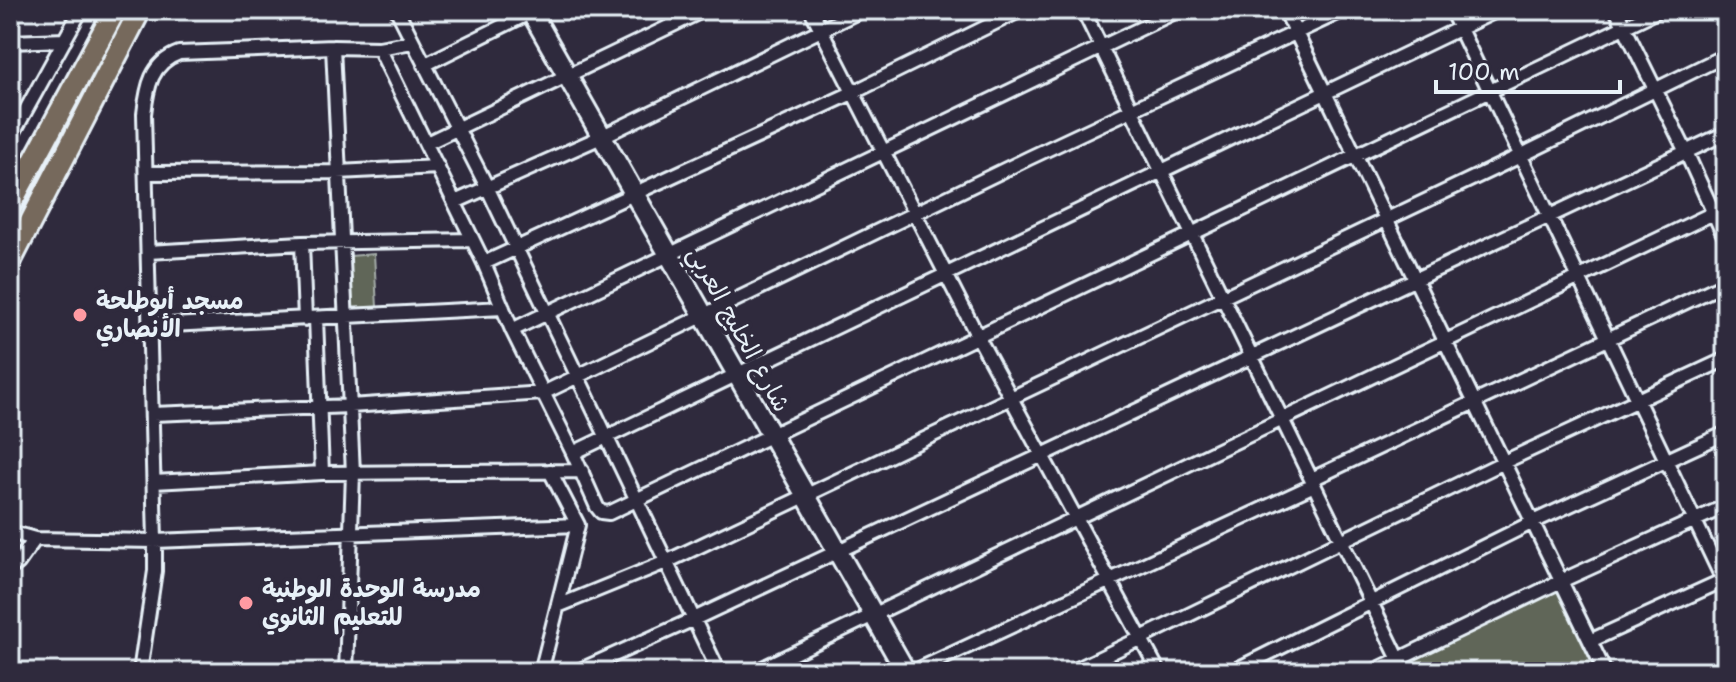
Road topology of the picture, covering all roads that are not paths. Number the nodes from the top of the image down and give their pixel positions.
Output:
1 (81, 10) edge
2 (115, 10) edge
3 (140, 10) edge
4 (397, 10) edge
5 (704, 10) edge
6 (811, 10) edge
7 (862, 10) edge
8 (1021, 10) edge
9 (1083, 10) edge
10 (1179, 10) edge
11 (1285, 10) edge
12 (1344, 10) edge
13 (1451, 10) edge
14 (1498, 10) edge
15 (1616, 10) edge
16 (1659, 10) edge
17 (532, 11) edge
18 (1624, 27) junction
19 (1459, 28) junction
20 (822, 30) junction
21 (1296, 33) junction
22 (65, 40) junction
23 (10, 42) edge
24 (412, 42) junction
25 (1102, 45) junction
26 (333, 47) junction
27 (379, 48) junction
28 (1726, 55) edge
29 (424, 65) junction
30 (567, 76) junction
31 (1654, 88) junction
32 (1490, 91) junction
33 (852, 93) junction
34 (1325, 94) junction
35 (1131, 109) junction
36 (458, 128) junction
37 (1726, 133) edge
38 (601, 137) junction
39 (10, 139) edge
40 (427, 143) junction
41 (883, 152) junction
42 (1686, 152) junction
43 (1353, 155) junction
44 (1520, 156) junction
45 (438, 167) junction
46 (1162, 171) junction
47 (338, 172) junction
48 (146, 173) junction
49 (487, 187) junction
50 (635, 193) junction
51 (455, 202) junction
52 (10, 205) edge
53 (1720, 210) edge
54 (915, 213) junction
55 (1551, 215) junction
56 (1388, 219) junction
57 (1193, 235) junction
58 (472, 240) junction
59 (1726, 240) edge
60 (302, 243) junction
61 (341, 243) junction
62 (515, 249) junction
63 (148, 252) junction
64 (670, 256) junction
65 (10, 262) edge
66 (484, 263) junction
67 (948, 275) junction
68 (1579, 278) junction
69 (1414, 279) junction
70 (1726, 283) edge
71 (1222, 296) junction
72 (503, 308) junction
73 (547, 313) junction
74 (703, 315) junction
75 (344, 317) junction
76 (310, 319) junction
77 (150, 326) junction
78 (512, 330) junction
79 (978, 337) junction
80 (1607, 338) junction
81 (1445, 343) junction
82 (1251, 357) junction
83 (1726, 359) edge
84 (736, 373) junction
85 (576, 377) junction
86 (543, 393) junction
87 (1010, 397) junction
88 (1639, 399) junction
89 (1474, 401) junction
90 (350, 406) junction
91 (320, 407) junction
92 (153, 414) junction
93 (1281, 419) junction
94 (1726, 433) edge
95 (770, 434) junction
96 (607, 436) junction
97 (573, 453) junction
98 (1041, 455) junction
99 (1668, 461) junction
100 (1504, 462) junction
101 (550, 471) junction
102 (582, 471) junction
103 (322, 473) junction
104 (353, 473) junction
105 (154, 482) junction
106 (1313, 482) junction
107 (805, 495) junction
108 (636, 501) junction
109 (1726, 506) edge
110 (1076, 518) junction
111 (1694, 521) junction
112 (1533, 522) junction
113 (578, 525) junction
114 (10, 532) edge
115 (351, 534) junction
116 (35, 539) junction
117 (155, 541) junction
118 (1340, 541) junction
119 (837, 552) junction
120 (666, 562) junction
121 (10, 568) edge
122 (1108, 580) junction
123 (1561, 581) junction
124 (1725, 582) edge
125 (1371, 601) junction
126 (558, 606) junction
127 (873, 615) junction
128 (694, 619) junction
129 (1140, 639) junction
130 (1590, 641) junction
131 (1399, 659) junction
132 (140, 672) edge
133 (346, 672) edge
134 (541, 672) edge
135 (576, 672) edge
136 (719, 672) edge
137 (754, 672) edge
138 (906, 672) edge
139 (913, 672) edge
140 (1071, 672) edge
141 (1159, 672) edge
142 (1231, 672) edge
143 (1372, 672) edge
144 (1405, 672) edge
145 (1605, 672) edge

1 - 22 street
2 - 52 main road
3 - 65 main road
4 - 24 street
5 - 30 street
6 - 20 street
7 - 20 street
8 - 33 street
9 - 25 street
10 - 25 street
11 - 21 street
12 - 21 street
13 - 19 street
14 - 19 street
15 - 18 street
16 - 18 street
17 - 29 street
17 - 30 main road, شارع الخليج العربي
18 - 31 street
18 - 32 street
19 - 32 street
19 - 34 street
20 - 33 street
20 - 38 street
21 - 34 street
21 - 35 street
22 - 23 street
22 - 39 street
24 - 27 street
24 - 29 street
25 - 35 street
25 - 41 street
26 - 27 street
26 - 47 street
26 - 48 street
27 - 40 street
28 - 31 street
29 - 36 street
30 - 36 street
30 - 38 main road, شارع الخليج العربي
31 - 42 street
31 - 44 street
32 - 43 street
32 - 44 street
33 - 41 street
33 - 50 street
34 - 43 street
34 - 46 street
35 - 46 street
35 - 54 street
36 - 40 street
36 - 49 street
37 - 42 street
38 - 49 street
38 - 50 main road, شارع الخليج العربي
40 - 45 street
41 - 54 street
41 - 64 street
42 - 53 street
42 - 55 street
43 - 56 street
43 - 57 street
44 - 55 street
44 - 56 street
45 - 47 street
45 - 51 street
46 - 57 street
46 - 67 street
47 - 48 street
47 - 61 street
48 - 63 street
49 - 51 street
49 - 62 street
50 - 62 street
50 - 64 main road, شارع الخليج العربي
51 - 58 street
53 - 59 street
53 - 68 street
54 - 67 street
54 - 74 street
55 - 68 street
55 - 69 street
56 - 69 street
56 - 71 street
57 - 71 street
57 - 79 street
58 - 61 street
58 - 66 street
60 - 61 street
60 - 63 street
60 - 76 street
61 - 75 street
62 - 66 street
62 - 73 street
63 - 77 street
64 - 73 street
64 - 74 main road, شارع الخليج العربي
66 - 72 street
67 - 79 street
67 - 84 street
68 - 80 street
68 - 81 street
69 - 81 street
69 - 82 street
70 - 80 street
71 - 82 street
71 - 87 street
72 - 75 street
72 - 78 street
73 - 78 street
73 - 85 street
74 - 84 main road, شارع الخليج العربي
74 - 85 street
75 - 76 street
75 - 90 street
76 - 77 street
76 - 91 street
77 - 92 street
78 - 86 street
79 - 87 street
79 - 95 street
80 - 88 street
80 - 89 street
81 - 89 street
81 - 93 street
82 - 93 street
82 - 98 street
83 - 88 street
84 - 95 main road, شارع الخليج العربي
84 - 96 street
85 - 86 street
85 - 96 street
86 - 90 street
86 - 97 street
87 - 98 street
87 - 107 street
88 - 99 street
88 - 100 street
89 - 100 street
89 - 106 street
90 - 91 street
90 - 104 street
91 - 92 street
91 - 103 street
92 - 105 street
93 - 106 street
93 - 110 street
94 - 99 street
95 - 107 main road, شارع الخليج العربي
95 - 108 street
96 - 97 street
96 - 108 street
97 - 102 street
98 - 110 street
98 - 119 street
99 - 111 street
99 - 112 street
100 - 112 street
100 - 118 street
101 - 102 street
101 - 104 street
101 - 113 street
102 - 108 street
103 - 104 street
103 - 105 street
104 - 115 street
105 - 117 street
106 - 118 street
106 - 122 street
107 - 119 main road, شارع الخليج العربي
107 - 120 street
108 - 120 street
109 - 111 street
110 - 122 street
110 - 127 street
111 - 123 street
111 - 124 street
112 - 123 street
112 - 125 street
113 - 115 street
113 - 126 street
114 - 116 street
115 - 117 street
115 - 133 street
116 - 117 street
116 - 121 street
117 - 132 street
118 - 125 street
118 - 129 street
119 - 127 main road, شارع الخليج العربي
119 - 128 street
120 - 126 street
120 - 128 street
122 - 129 street
122 - 139 street
123 - 130 street
123 - 131 street
124 - 130 street
125 - 131 street
125 - 142 street
126 - 134 street
127 - 137 street
127 - 138 main road, شارع الخليج العربي
128 - 135 street
128 - 136 street
129 - 140 street
129 - 141 street
130 - 145 street
131 - 143 street
131 - 144 street

